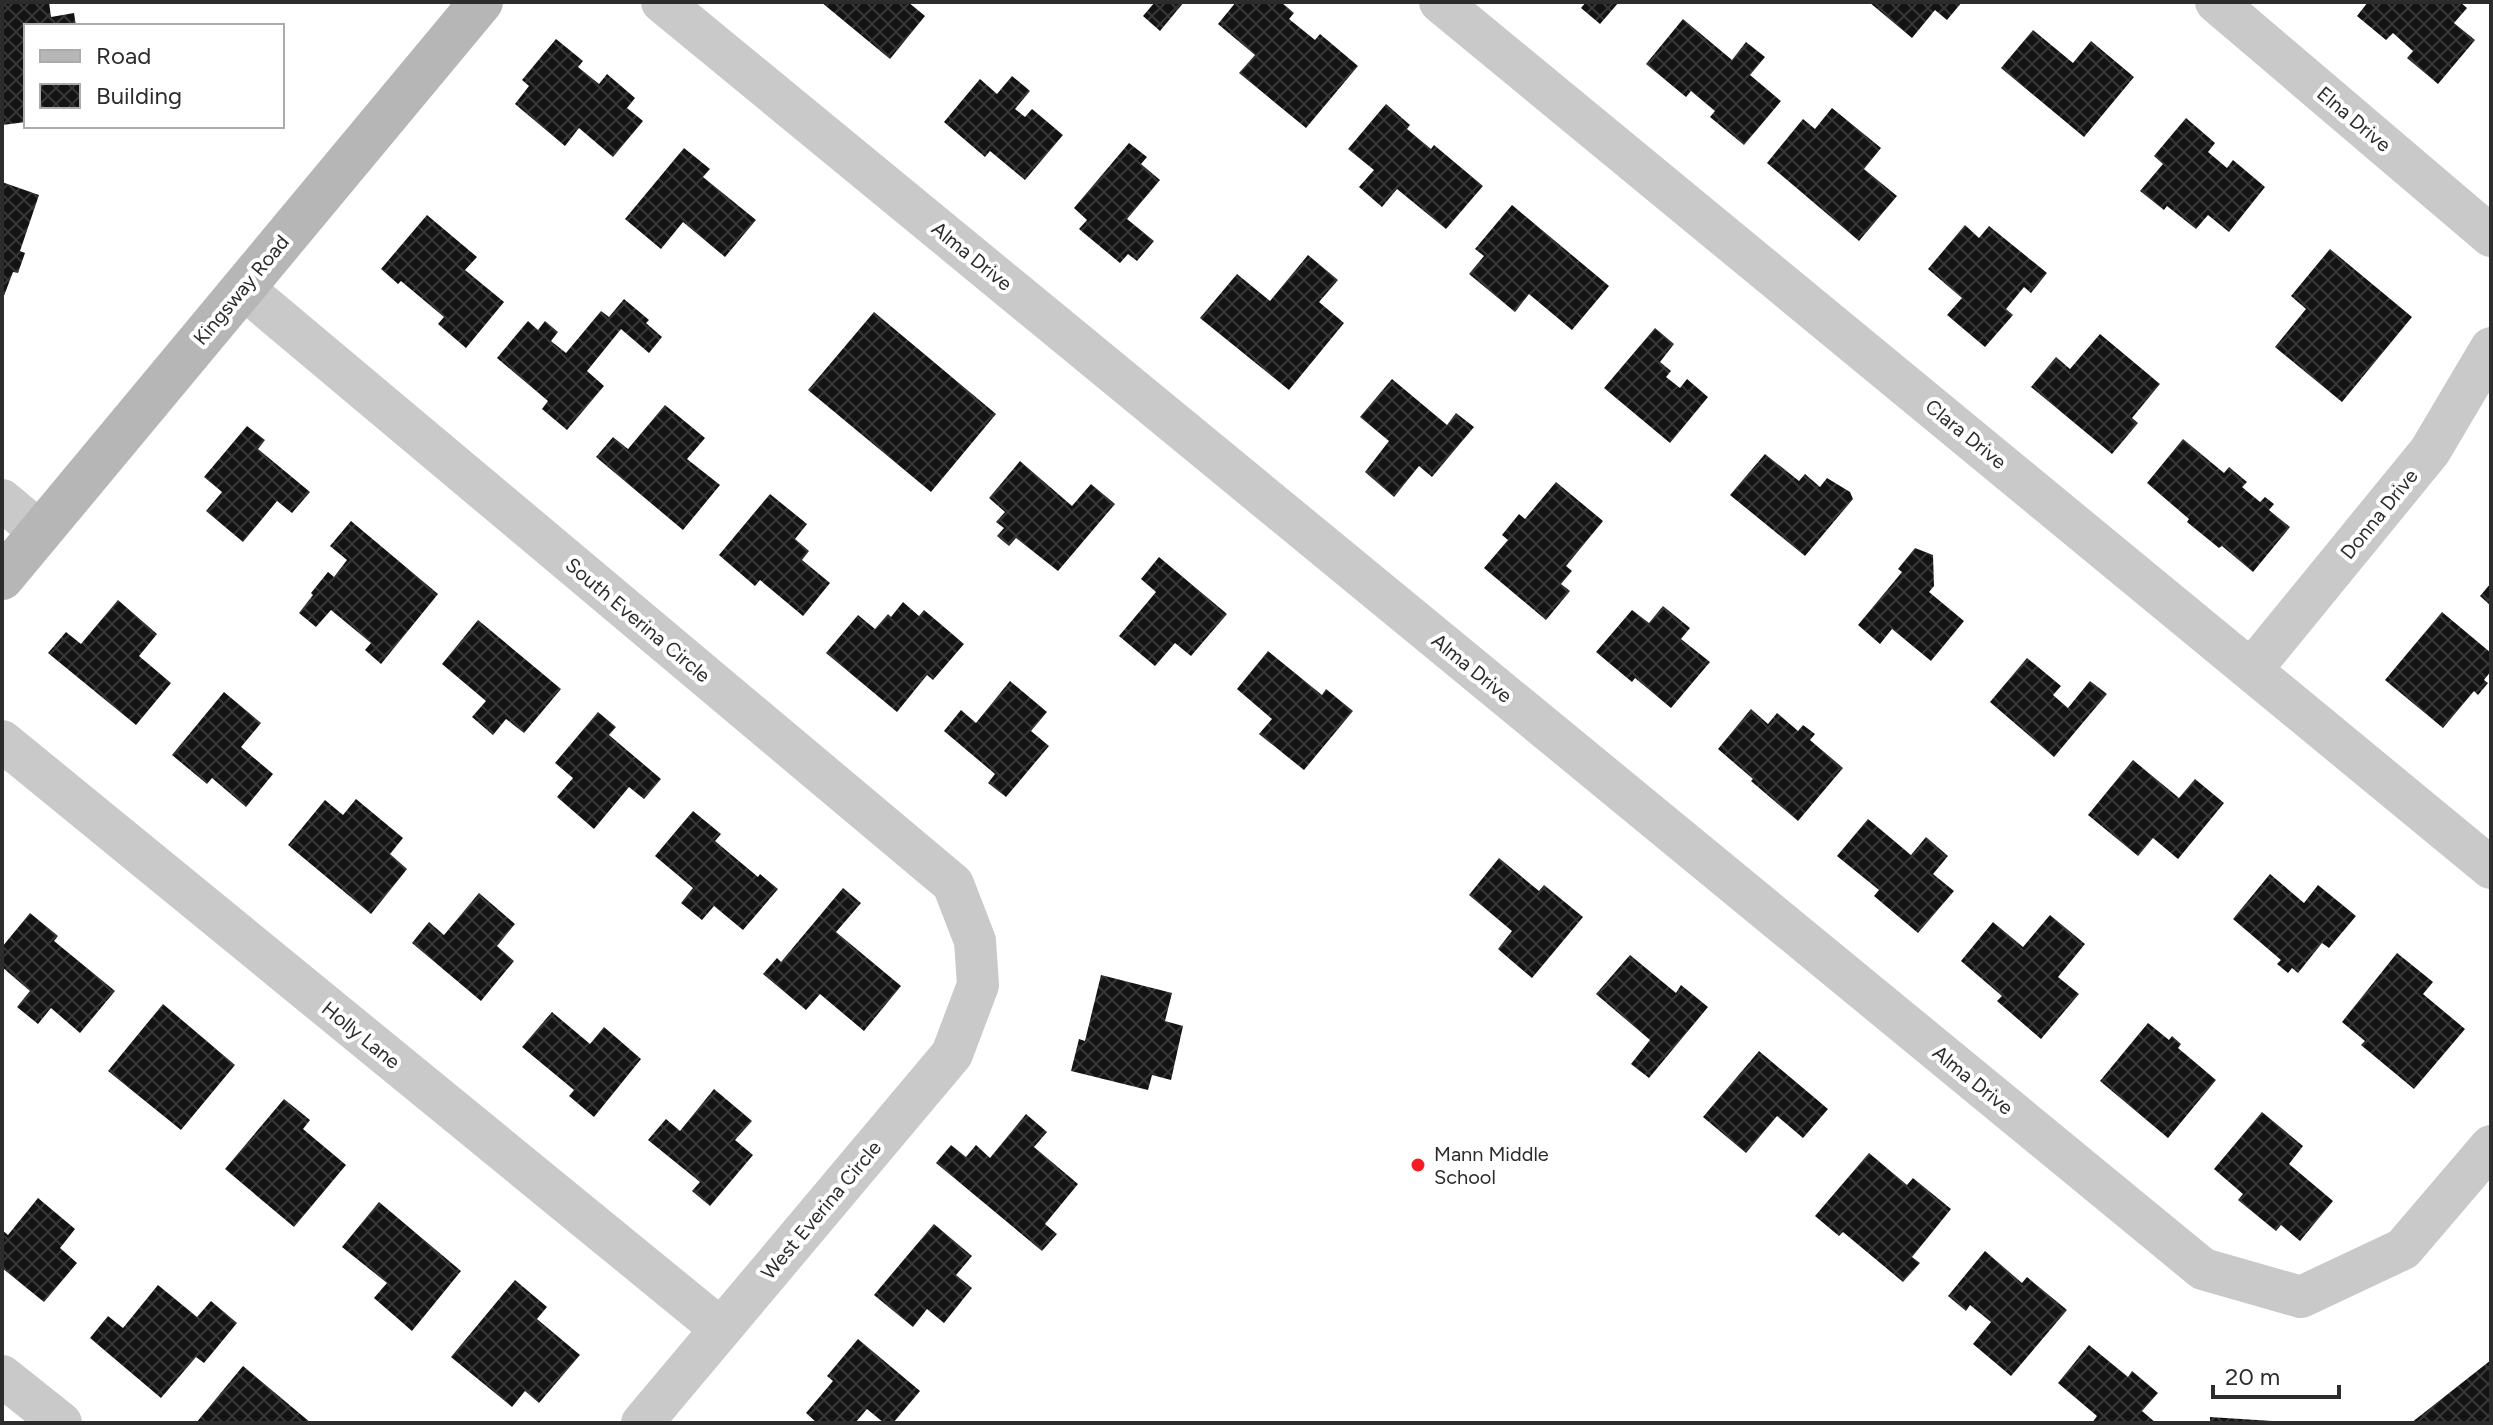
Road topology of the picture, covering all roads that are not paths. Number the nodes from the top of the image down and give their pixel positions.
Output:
1 (481, 2) edge
2 (662, 2) edge
3 (1440, 2) edge
4 (2216, 2) edge
5 (2491, 236) edge
6 (243, 288) junction
7 (2491, 348) edge
8 (2, 500) edge
9 (40, 532) junction
10 (2, 578) edge
11 (2252, 669) junction
12 (2, 741) edge
13 (2491, 868) edge
14 (978, 985) joint
15 (2491, 1146) edge
16 (721, 1329) junction
17 (2, 1376) edge
18 (61, 1423) edge
19 (642, 1423) edge

1 - 6 street, Kingsway Road
2 - 15 street, Alma Drive
3 - 11 street, Clara Drive
4 - 5 street, Elna Drive
6 - 9 street, Kingsway Road
6 - 14 street, South Everina Circle
7 - 11 street, Donna Drive
8 - 9 street
9 - 10 street, Kingsway Road
11 - 13 street, Clara Drive
12 - 16 street, Holly Lane
14 - 16 street, West Everina Circle
16 - 19 street, West Everina Circle
17 - 18 street

